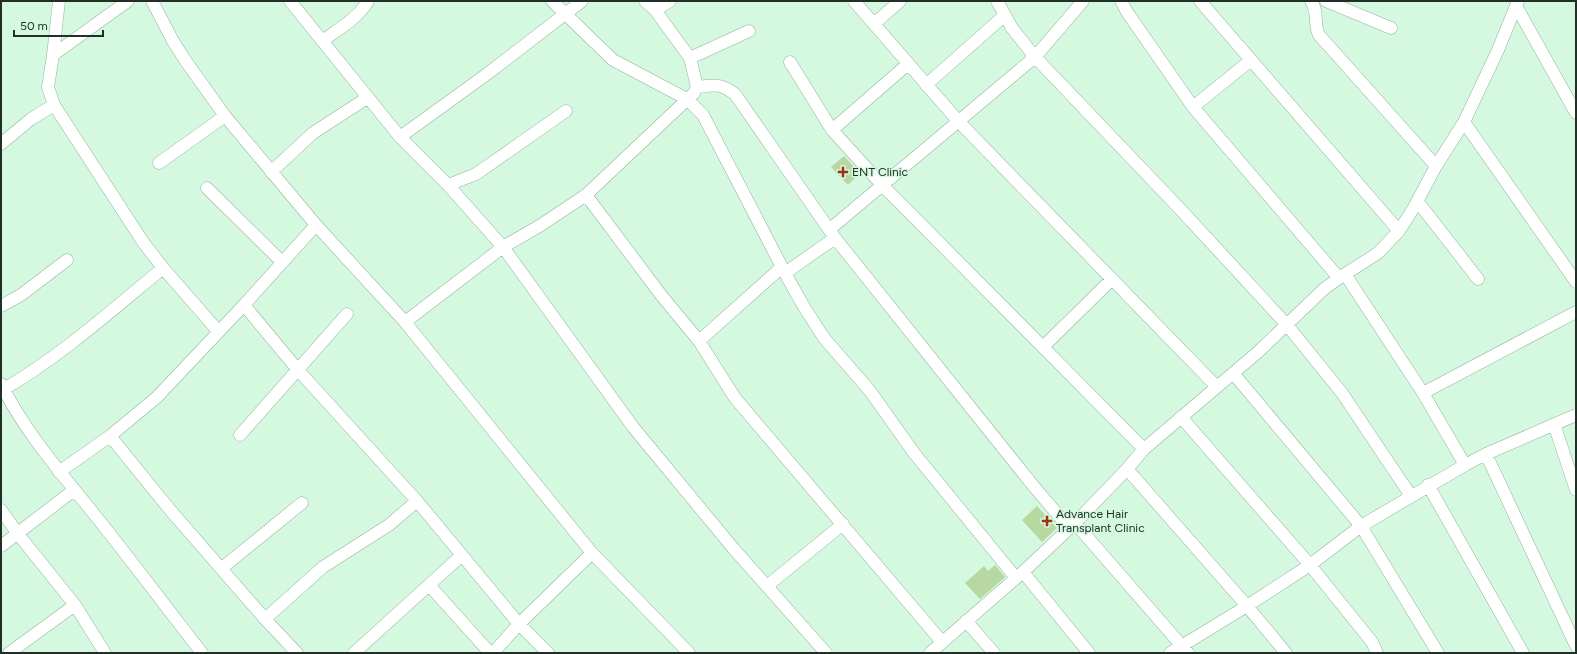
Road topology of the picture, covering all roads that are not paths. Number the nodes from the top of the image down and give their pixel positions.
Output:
1 (59, 1) edge
2 (128, 1) edge
3 (152, 1) edge
4 (290, 1) edge
5 (368, 1) edge
6 (552, 1) edge
7 (582, 1) edge
8 (645, 1) edge
9 (670, 1) edge
10 (854, 1) edge
11 (900, 1) edge
12 (998, 1) edge
13 (1084, 1) edge
14 (1121, 1) edge
15 (1200, 1) edge
16 (1310, 1) edge
17 (1326, 1) edge
18 (1517, 3) edge
19 (655, 10) junction
20 (566, 14) junction
21 (1005, 15) junction
22 (874, 24) junction
23 (1391, 28) dead end
24 (749, 31) dead end
25 (322, 41) junction
26 (54, 55) junction
27 (1035, 57) junction
28 (690, 58) junction
29 (1251, 60) junction
30 (790, 62) dead end
31 (908, 64) junction
32 (926, 85) junction
33 (697, 87) junction
34 (367, 98) junction
35 (687, 99) junction
36 (54, 105) junction
37 (1193, 107) junction
38 (566, 111) dead end
39 (1576, 113) edge
40 (225, 116) junction
41 (959, 122) junction
42 (1464, 122) junction
43 (832, 130) junction
44 (400, 137) junction
45 (1, 144) edge
46 (159, 163) dead end
47 (1436, 166) junction
48 (271, 172) junction
49 (448, 185) junction
50 (883, 186) junction
51 (207, 188) dead end
52 (586, 195) junction
53 (1418, 202) junction
54 (316, 225) junction
55 (1399, 231) junction
56 (833, 234) junction
57 (503, 247) junction
58 (67, 260) dead end
59 (282, 262) junction
60 (163, 268) junction
61 (783, 270) junction
62 (1342, 276) junction
63 (1112, 279) junction
64 (1478, 279) dead end
65 (1576, 282) edge
66 (244, 305) junction
67 (1, 306) edge
68 (1576, 312) edge
69 (347, 314) dead end
70 (405, 322) junction
71 (1287, 325) junction
72 (218, 331) junction
73 (699, 341) junction
74 (1043, 347) junction
75 (298, 370) junction
76 (1234, 373) junction
77 (2, 386) edge
78 (1217, 387) junction
79 (1423, 392) junction
80 (1576, 415) edge
81 (1181, 417) junction
82 (1554, 424) junction
83 (240, 435) dead end
84 (110, 436) junction
85 (1144, 449) junction
86 (1486, 454) junction
87 (1465, 465) junction
88 (1126, 470) junction
89 (59, 472) junction
90 (1428, 485) junction
91 (74, 490) junction
92 (1576, 490) edge
93 (1411, 496) junction
94 (417, 501) junction
95 (302, 503) dead end
96 (1, 510) edge
97 (843, 524) junction
98 (1072, 525) junction
99 (1361, 526) junction
100 (18, 534) junction
101 (1, 546) edge
102 (592, 553) junction
103 (462, 555) junction
104 (1310, 565) junction
105 (222, 568) junction
106 (1019, 575) junction
107 (429, 585) junction
108 (767, 586) junction
109 (75, 605) junction
110 (1247, 606) junction
111 (265, 619) junction
112 (966, 621) junction
113 (519, 624) junction
114 (942, 642) junction
115 (1576, 646) edge
116 (1185, 649) edge
117 (9, 653) edge
118 (105, 653) edge
119 (202, 653) edge
120 (297, 653) edge
121 (354, 653) edge
122 (491, 653) edge
123 (548, 653) edge
124 (689, 653) edge
125 (826, 653) edge
126 (930, 653) edge
127 (994, 653) edge
128 (1089, 653) edge
129 (1170, 653) edge
130 (1286, 653) edge
131 (1377, 653) edge
132 (1438, 653) edge
133 (1523, 653) edge

1 - 26 street
2 - 26 street
3 - 40 street
4 - 25 street
5 - 25 street
6 - 20 street
7 - 20 street
8 - 19 street
9 - 19 street
10 - 22 street
11 - 22 street
12 - 21 street
13 - 27 street
14 - 37 street
15 - 29 street
16 - 47 street
17 - 23 street
18 - 39 street
18 - 42 street
19 - 28 street
20 - 35 street
20 - 44 street
21 - 27 street
21 - 32 street
22 - 31 street
24 - 28 street
25 - 34 street
26 - 36 street
27 - 41 street
27 - 71 street
28 - 33 street
29 - 37 street
29 - 55 street
30 - 43 street
31 - 32 street
31 - 43 street
32 - 41 street
33 - 35 street
33 - 56 street
34 - 44 street
34 - 48 street
35 - 52 street
35 - 61 street
36 - 45 street
36 - 60 street
37 - 62 street
38 - 49 street
40 - 46 street
40 - 48 street
41 - 50 street
41 - 63 street
42 - 47 street
42 - 65 street
43 - 50 street
44 - 49 street
47 - 53 street
48 - 54 street
49 - 57 street
50 - 56 street
50 - 74 street
51 - 59 street
52 - 57 street
52 - 73 street
53 - 55 street
53 - 64 street
54 - 59 street
54 - 70 street
55 - 62 street
56 - 61 street
56 - 98 street
57 - 70 street
57 - 108 street
58 - 67 street
59 - 66 street
60 - 72 street
60 - 77 street
61 - 73 street
61 - 106 street
62 - 71 street
62 - 79 street
63 - 74 street
63 - 78 street
66 - 72 street
66 - 75 street
68 - 79 street
69 - 75 street
70 - 102 street
71 - 76 street
71 - 93 street
72 - 84 street
73 - 97 street
74 - 85 street
75 - 83 street
75 - 94 street
76 - 78 street
76 - 99 street
77 - 89 street
78 - 81 street
79 - 87 street
80 - 82 street
81 - 85 street
81 - 104 street
82 - 86 street
82 - 92 street
84 - 89 street
84 - 105 street
85 - 88 street
86 - 87 street
86 - 115 street
87 - 90 street
88 - 98 street
88 - 110 street
89 - 91 street
90 - 93 street
90 - 133 street
91 - 100 street
91 - 119 street
93 - 99 street
94 - 103 street
94 - 111 street
95 - 105 street
96 - 100 street
97 - 108 street
97 - 114 street
98 - 106 street
98 - 116 street
99 - 104 street
99 - 132 street
100 - 101 street
100 - 109 street
102 - 113 street
102 - 124 street
103 - 107 street
103 - 113 street
104 - 110 street
104 - 131 street
105 - 111 street
106 - 112 street
106 - 128 street
107 - 121 street
107 - 122 street
108 - 125 street
109 - 117 street
109 - 118 street
110 - 116 street
110 - 130 street
111 - 120 street
112 - 114 street
112 - 127 street
113 - 122 street
113 - 123 street
114 - 126 street
116 - 129 street

